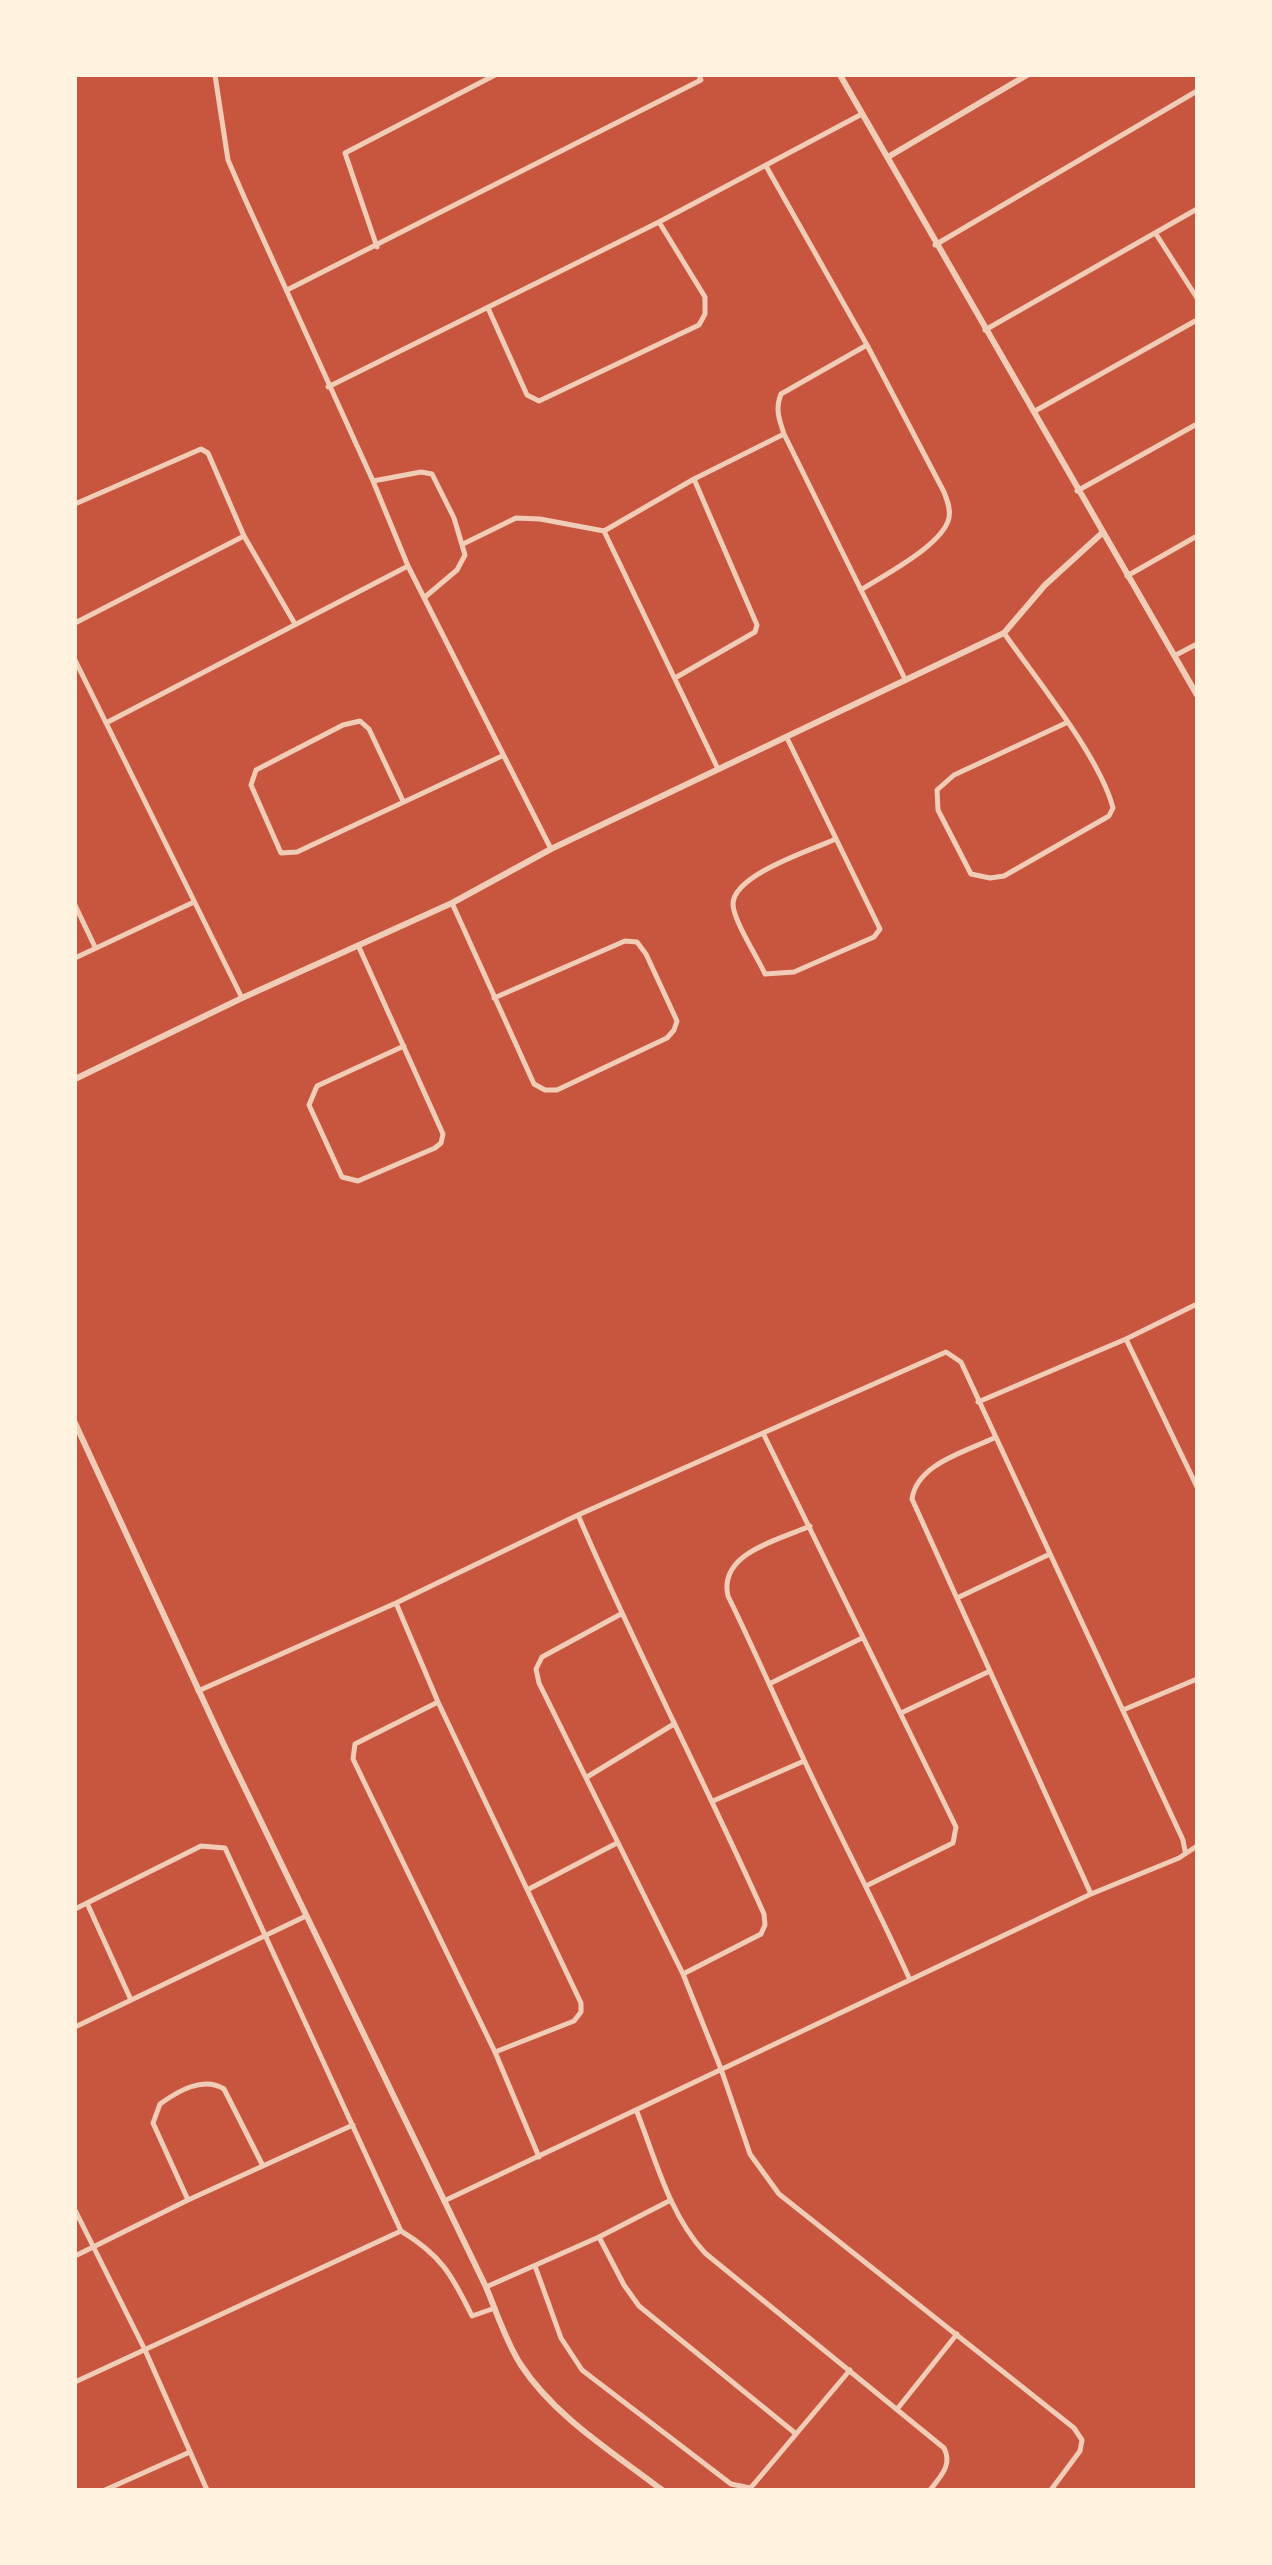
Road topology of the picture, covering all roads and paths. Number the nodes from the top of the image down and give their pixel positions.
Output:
1 (225, 75) edge
2 (495, 75) edge
3 (699, 75) edge
4 (840, 75) edge
5 (1027, 75) edge
6 (215, 76) edge
7 (1197, 91) edge
8 (862, 114) junction
9 (888, 158) junction
10 (766, 166) junction
11 (1197, 209) edge
12 (659, 222) junction
13 (1156, 233) junction
14 (935, 245) junction
15 (377, 247) junction
16 (287, 290) junction
17 (1197, 298) edge
18 (488, 308) junction
19 (1197, 320) edge
20 (985, 330) junction
21 (867, 345) junction
22 (328, 387) junction
23 (1035, 411) junction
24 (1197, 424) edge
25 (783, 434) junction
26 (694, 479) junction
27 (373, 481) junction
28 (1077, 491) junction
29 (75, 503) edge
30 (604, 531) junction
31 (1101, 534) junction
32 (244, 536) junction
33 (1197, 536) edge
34 (463, 544) junction
35 (408, 566) junction
36 (1127, 576) junction
37 (861, 590) junction
38 (425, 597) junction
39 (75, 623) edge
40 (295, 624) junction
41 (1004, 633) junction
42 (1197, 644) edge
43 (1174, 656) junction
44 (75, 660) edge
45 (674, 678) junction
46 (905, 679) junction
47 (1197, 695) edge
48 (106, 723) junction
49 (1066, 723) junction
50 (787, 738) junction
51 (502, 756) junction
52 (718, 769) junction
53 (402, 802) junction
54 (836, 839) junction
55 (551, 849) junction
56 (194, 902) junction
57 (452, 902) junction
58 (75, 905) edge
59 (358, 946) junction
60 (94, 947) junction
61 (75, 958) edge
62 (242, 998) junction
63 (494, 998) junction
64 (404, 1046) junction
65 (75, 1079) edge
66 (1197, 1304) edge
67 (1126, 1339) junction
68 (978, 1402) junction
69 (75, 1423) edge
70 (764, 1435) junction
71 (994, 1438) junction
72 (1197, 1487) edge
73 (579, 1515) junction
74 (810, 1526) junction
75 (1050, 1554) junction
76 (957, 1598) junction
77 (396, 1604) junction
78 (621, 1614) junction
79 (862, 1638) junction
80 (990, 1671) junction
81 (1197, 1679) edge
82 (771, 1683) junction
83 (198, 1691) junction
84 (438, 1702) junction
85 (1123, 1710) junction
86 (901, 1713) junction
87 (674, 1724) junction
88 (804, 1761) junction
89 (587, 1777) junction
90 (713, 1801) junction
91 (617, 1843) junction
92 (1197, 1846) edge
93 (1185, 1851) junction
94 (868, 1885) junction
95 (529, 1889) junction
96 (1091, 1894) junction
97 (87, 1903) junction
98 (75, 1909) edge
99 (306, 1916) junction
100 (267, 1935) junction
101 (683, 1974) junction
102 (910, 1980) junction
103 (131, 2000) junction
104 (75, 2027) edge
105 (495, 2052) junction
106 (721, 2069) junction
107 (637, 2112) junction
108 (353, 2125) junction
109 (539, 2157) junction
110 (263, 2166) junction
111 (188, 2200) junction
112 (671, 2200) junction
113 (444, 2201) junction
114 (75, 2210) edge
115 (401, 2231) junction
116 (599, 2237) junction
117 (93, 2248) junction
118 (75, 2256) edge
119 (535, 2266) junction
120 (486, 2287) junction
121 (495, 2308) junction
122 (957, 2334) junction
123 (145, 2350) junction
124 (850, 2370) junction
125 (75, 2382) edge
126 (898, 2408) junction
127 (795, 2433) junction
128 (190, 2452) junction
129 (105, 2490) edge
130 (207, 2490) edge
131 (662, 2490) edge
132 (930, 2490) edge
133 (1051, 2490) edge

1 - 6 street
2 - 15 street
3 - 15 street
4 - 8 street
5 - 9 street
6 - 16 street
7 - 14 street
8 - 9 street
8 - 10 street
9 - 14 street
10 - 12 street
10 - 21 street
11 - 13 street
12 - 18 street
12 - 18 street
13 - 17 street
13 - 20 street
14 - 20 street
15 - 16 street
16 - 22 street
18 - 22 street
19 - 23 street
20 - 23 street
21 - 25 street
21 - 37 street
22 - 27 street
23 - 28 street
24 - 28 street
25 - 26 street
25 - 37 street
26 - 30 street
26 - 45 street
27 - 34 street
27 - 35 street
28 - 31 street
29 - 32 street
30 - 34 street
30 - 45 street
31 - 36 street
31 - 41 street
32 - 39 street
32 - 40 street
33 - 36 street
34 - 38 street
35 - 38 street
35 - 40 street
36 - 43 street
37 - 46 street
38 - 51 street
40 - 48 street
41 - 46 street
41 - 49 street
42 - 43 street
43 - 47 street
44 - 48 street
45 - 52 street
46 - 50 street
48 - 56 street
49 - 49 street
50 - 52 street
50 - 54 street
51 - 53 street
51 - 55 street
52 - 55 street
53 - 53 street
54 - 54 street
55 - 57 street
56 - 60 street
56 - 62 street
57 - 59 street
57 - 63 street
58 - 60 street
59 - 62 street
59 - 64 street
60 - 61 street
62 - 65 street
63 - 63 street
64 - 64 street
66 - 67 street
67 - 68 street
67 - 72 street
68 - 70 street
68 - 71 street
69 - 83 street
70 - 73 street
70 - 74 street
71 - 75 street
71 - 76 street
73 - 77 street
73 - 78 street
74 - 79 street
74 - 82 street
75 - 76 street
75 - 85 street
76 - 80 street
77 - 83 street
77 - 84 street
78 - 87 street
78 - 89 street
79 - 82 street
79 - 86 street
80 - 86 street
80 - 96 street
81 - 85 street
82 - 88 street
83 - 99 street
84 - 95 street
84 - 105 street
85 - 93 street
86 - 94 street
87 - 89 street
87 - 90 street
88 - 90 street
88 - 94 street
89 - 91 street
90 - 101 street
91 - 95 street
91 - 101 street
92 - 93 street
93 - 96 street
94 - 102 street
95 - 105 street
96 - 102 street
97 - 98 street
97 - 100 street
97 - 103 street
99 - 100 street
99 - 113 street
100 - 103 street
100 - 108 street
101 - 106 street
102 - 106 street
103 - 104 street
105 - 109 street
106 - 107 street
106 - 122 street
107 - 109 street
107 - 112 street
108 - 110 street
108 - 115 street
109 - 113 street
110 - 111 street
110 - 111 street
111 - 117 street
112 - 116 street
112 - 124 street
113 - 120 street
114 - 117 street
115 - 121 street
115 - 123 street
116 - 119 street
116 - 127 street
117 - 118 street
117 - 123 street
119 - 120 street
119 - 127 street
120 - 121 street
121 - 131 street
122 - 126 street
122 - 133 street
123 - 125 street
123 - 128 street
124 - 126 street
124 - 127 street
126 - 132 street
128 - 129 street
128 - 130 street

